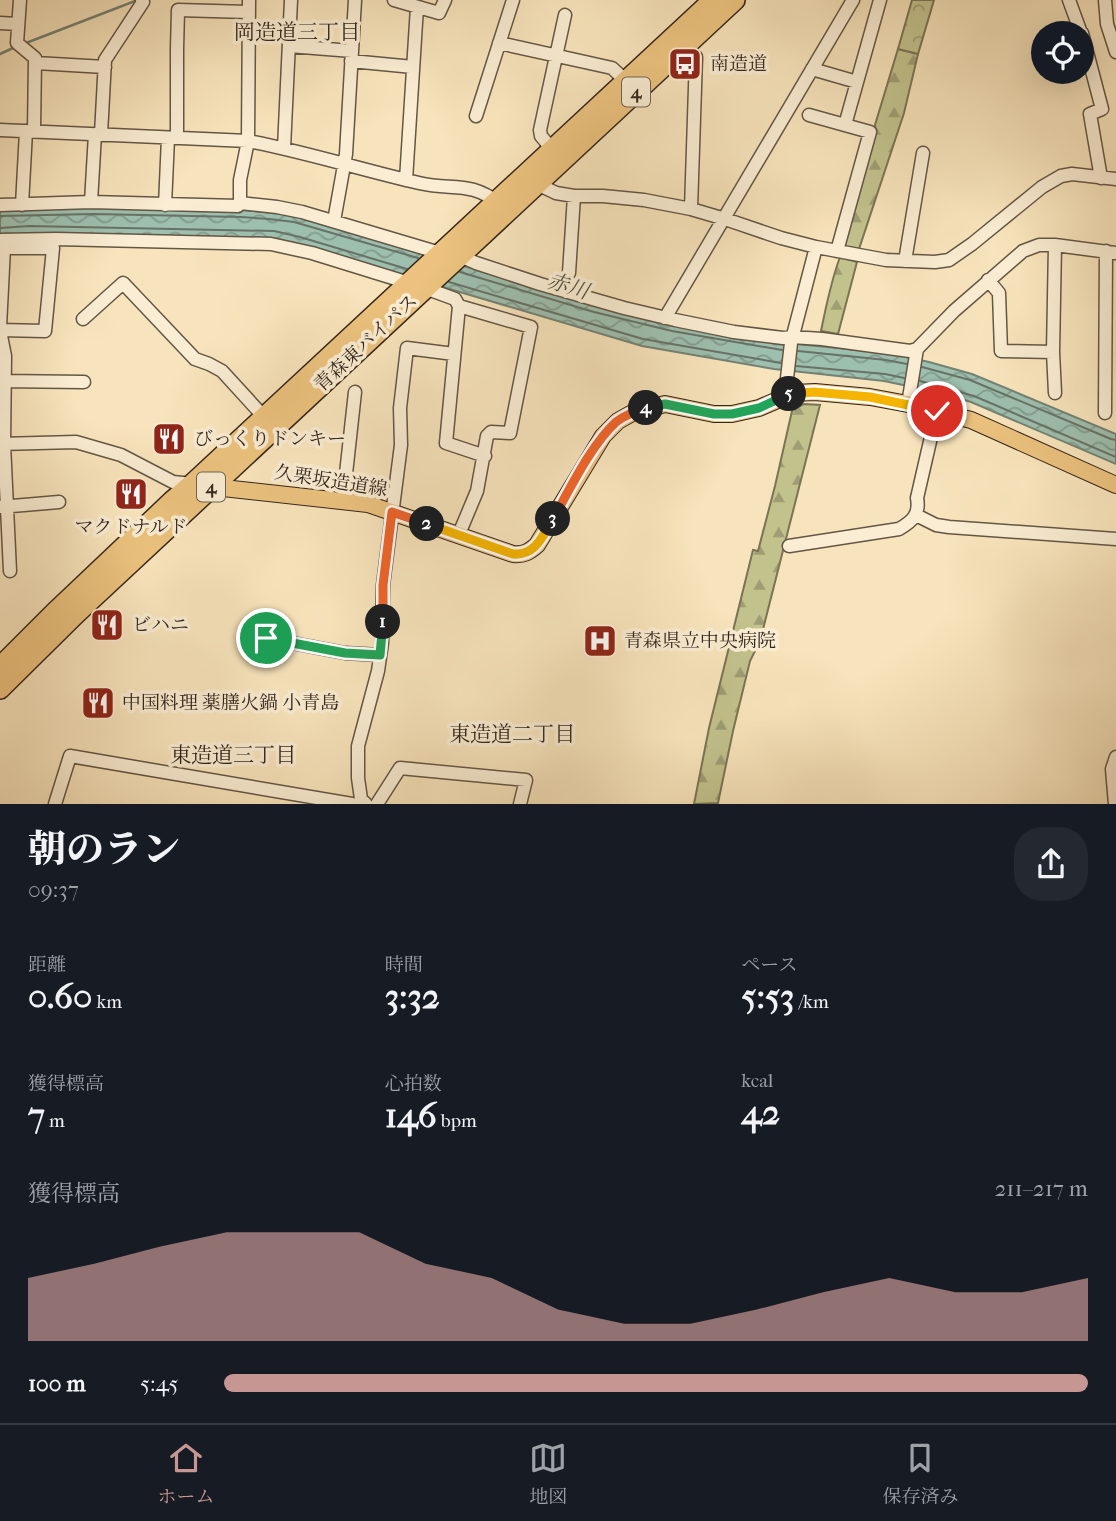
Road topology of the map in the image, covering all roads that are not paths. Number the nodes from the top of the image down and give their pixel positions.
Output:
1 (20, 0) edge
2 (142, 0) edge
3 (291, 0) edge
4 (355, 0) edge
5 (394, 0) edge
6 (444, 0) edge
7 (513, 0) edge
8 (713, 0) edge
9 (735, 0) edge
10 (853, 0) edge
11 (880, 0) edge
12 (1069, 0) edge
13 (1105, 0) edge
14 (248, 6) edge
15 (417, 7) junction
16 (565, 15) dead end
17 (1077, 21) edge
18 (0, 23) edge
19 (18, 24) junction
20 (499, 43) junction
21 (289, 46) junction
22 (1116, 52) edge
23 (352, 56) junction
24 (556, 56) junction
25 (696, 57) dead end
26 (36, 63) junction
27 (105, 67) junction
28 (413, 67) junction
29 (812, 69) junction
30 (1094, 79) edge
31 (626, 81) junction
32 (857, 82) junction
33 (476, 116) dead end
34 (809, 116) dead end
35 (845, 125) junction
36 (0, 130) edge
37 (30, 131) junction
38 (98, 134) junction
39 (172, 138) junction
40 (248, 141) junction
41 (284, 148) junction
42 (552, 149) junction
43 (923, 153) dead end
44 (345, 163) junction
45 (1101, 178) junction
46 (406, 180) junction
47 (530, 180) junction
48 (1116, 180) edge
49 (574, 196) junction
50 (91, 202) junction
51 (240, 203) junction
52 (0, 205) edge
53 (22, 205) junction
54 (165, 205) junction
55 (502, 206) junction
56 (691, 209) junction
57 (725, 219) junction
58 (334, 221) junction
59 (0, 240) edge
60 (1055, 245) junction
61 (816, 247) junction
62 (838, 251) junction
63 (1111, 252) edge
64 (439, 254) junction
65 (460, 256) junction
66 (905, 261) junction
67 (569, 273) dead end
68 (988, 280) junction
69 (417, 285) junction
70 (459, 306) junction
71 (665, 318) junction
72 (83, 319) dead end
73 (0, 329) edge
74 (792, 340) junction
75 (917, 351) junction
76 (1053, 352) junction
77 (454, 354) junction
78 (2, 381) edge
79 (83, 382) dead end
80 (355, 392) dead end
81 (1055, 393) dead end
82 (909, 395) junction
83 (785, 396) junction
84 (937, 411) junction
85 (1105, 413) dead end
86 (264, 417) junction
87 (2, 444) edge
88 (485, 456) junction
89 (192, 484) junction
90 (1116, 485) edge
91 (212, 487) junction
92 (342, 501) junction
93 (59, 502) dead end
94 (3, 507) edge
95 (392, 512) junction
96 (916, 515) junction
97 (459, 534) junction
98 (1116, 539) edge
99 (789, 545) dead end
100 (10, 571) dead end
101 (266, 638) dead end
102 (380, 655) junction
103 (0, 667) edge
104 (0, 688) edge
105 (1116, 757) edge
106 (358, 802) edge
107 (55, 803) edge
108 (377, 803) edge
109 (520, 803) edge
110 (1115, 803) edge

1 - 19 street
2 - 27 street
3 - 21 street
4 - 23 street
5 - 15 street
6 - 15 street
7 - 20 street
8 - 31 highway, 青森東バイパス / 4
9 - 47 highway, 青森東バイパス / 4
10 - 29 street
11 - 32 street
12 - 17 street
13 - 22 street
14 - 39 street
14 - 40 street
15 - 28 street
16 - 24 street
18 - 19 street
19 - 26 street
20 - 24 street
20 - 33 street
21 - 23 street
21 - 41 street
23 - 28 street
23 - 44 street
24 - 31 street
24 - 42 street
25 - 56 street
26 - 27 street
26 - 37 street
27 - 38 street
28 - 46 street
29 - 32 street
29 - 57 street
30 - 45 street
31 - 42 highway, 青森東バイパス / 4
32 - 35 street
34 - 35 street
35 - 62 street
36 - 37 street
37 - 38 street
37 - 53 street
38 - 39 street
38 - 50 street
39 - 40 street
39 - 54 street
40 - 41 street
40 - 51 street
41 - 44 street
42 - 47 highway, 青森東バイパス / 4
43 - 66 street
44 - 46 street
44 - 58 street
45 - 48 street
45 - 66 street
46 - 55 street
47 - 49 street
47 - 55 highway, 青森東バイパス / 4
49 - 56 street
49 - 67 street
50 - 53 street
50 - 54 street
51 - 54 street
51 - 58 street
52 - 53 street
55 - 64 highway, 青森東バイパス / 4
55 - 65 highway, 青森東バイパス / 4
56 - 57 street
57 - 61 street
57 - 71 street
58 - 64 street
59 - 69 street
60 - 63 street
60 - 68 street
60 - 76 street
61 - 62 street
61 - 74 street
62 - 66 street
63 - 85 street
64 - 69 highway, 青森東バイパス / 4
65 - 69 highway, 青森東バイパス / 4
65 - 71 street
68 - 75 street
68 - 76 street
69 - 70 street
69 - 86 highway, 青森東バイパス / 4
69 - 91 highway, 青森東バイパス / 4
70 - 77 street
70 - 88 street
71 - 74 street
72 - 86 street
73 - 73 street
73 - 78 street
74 - 75 street
74 - 83 street
75 - 82 street
76 - 81 street
77 - 88 street
77 - 95 street
78 - 79 street
78 - 87 street
80 - 92 street
82 - 83 main road, 久栗坂造道線
82 - 84 main road, 久栗坂造道線
83 - 97 main road, 久栗坂造道線
84 - 90 main road, 久栗坂造道線
84 - 96 street
86 - 89 highway, 青森東バイパス / 4
87 - 89 street
87 - 94 street
88 - 97 street
89 - 91 main road, 久栗坂造道線
89 - 103 highway, 青森東バイパス / 4
91 - 92 main road, 久栗坂造道線
91 - 104 highway, 青森東バイパス / 4
92 - 95 main road, 久栗坂造道線
93 - 94 street
94 - 100 street
95 - 97 main road, 久栗坂造道線
95 - 102 street
96 - 98 street
96 - 99 street
101 - 102 street
102 - 106 street
105 - 110 street
106 - 107 street
108 - 109 street

